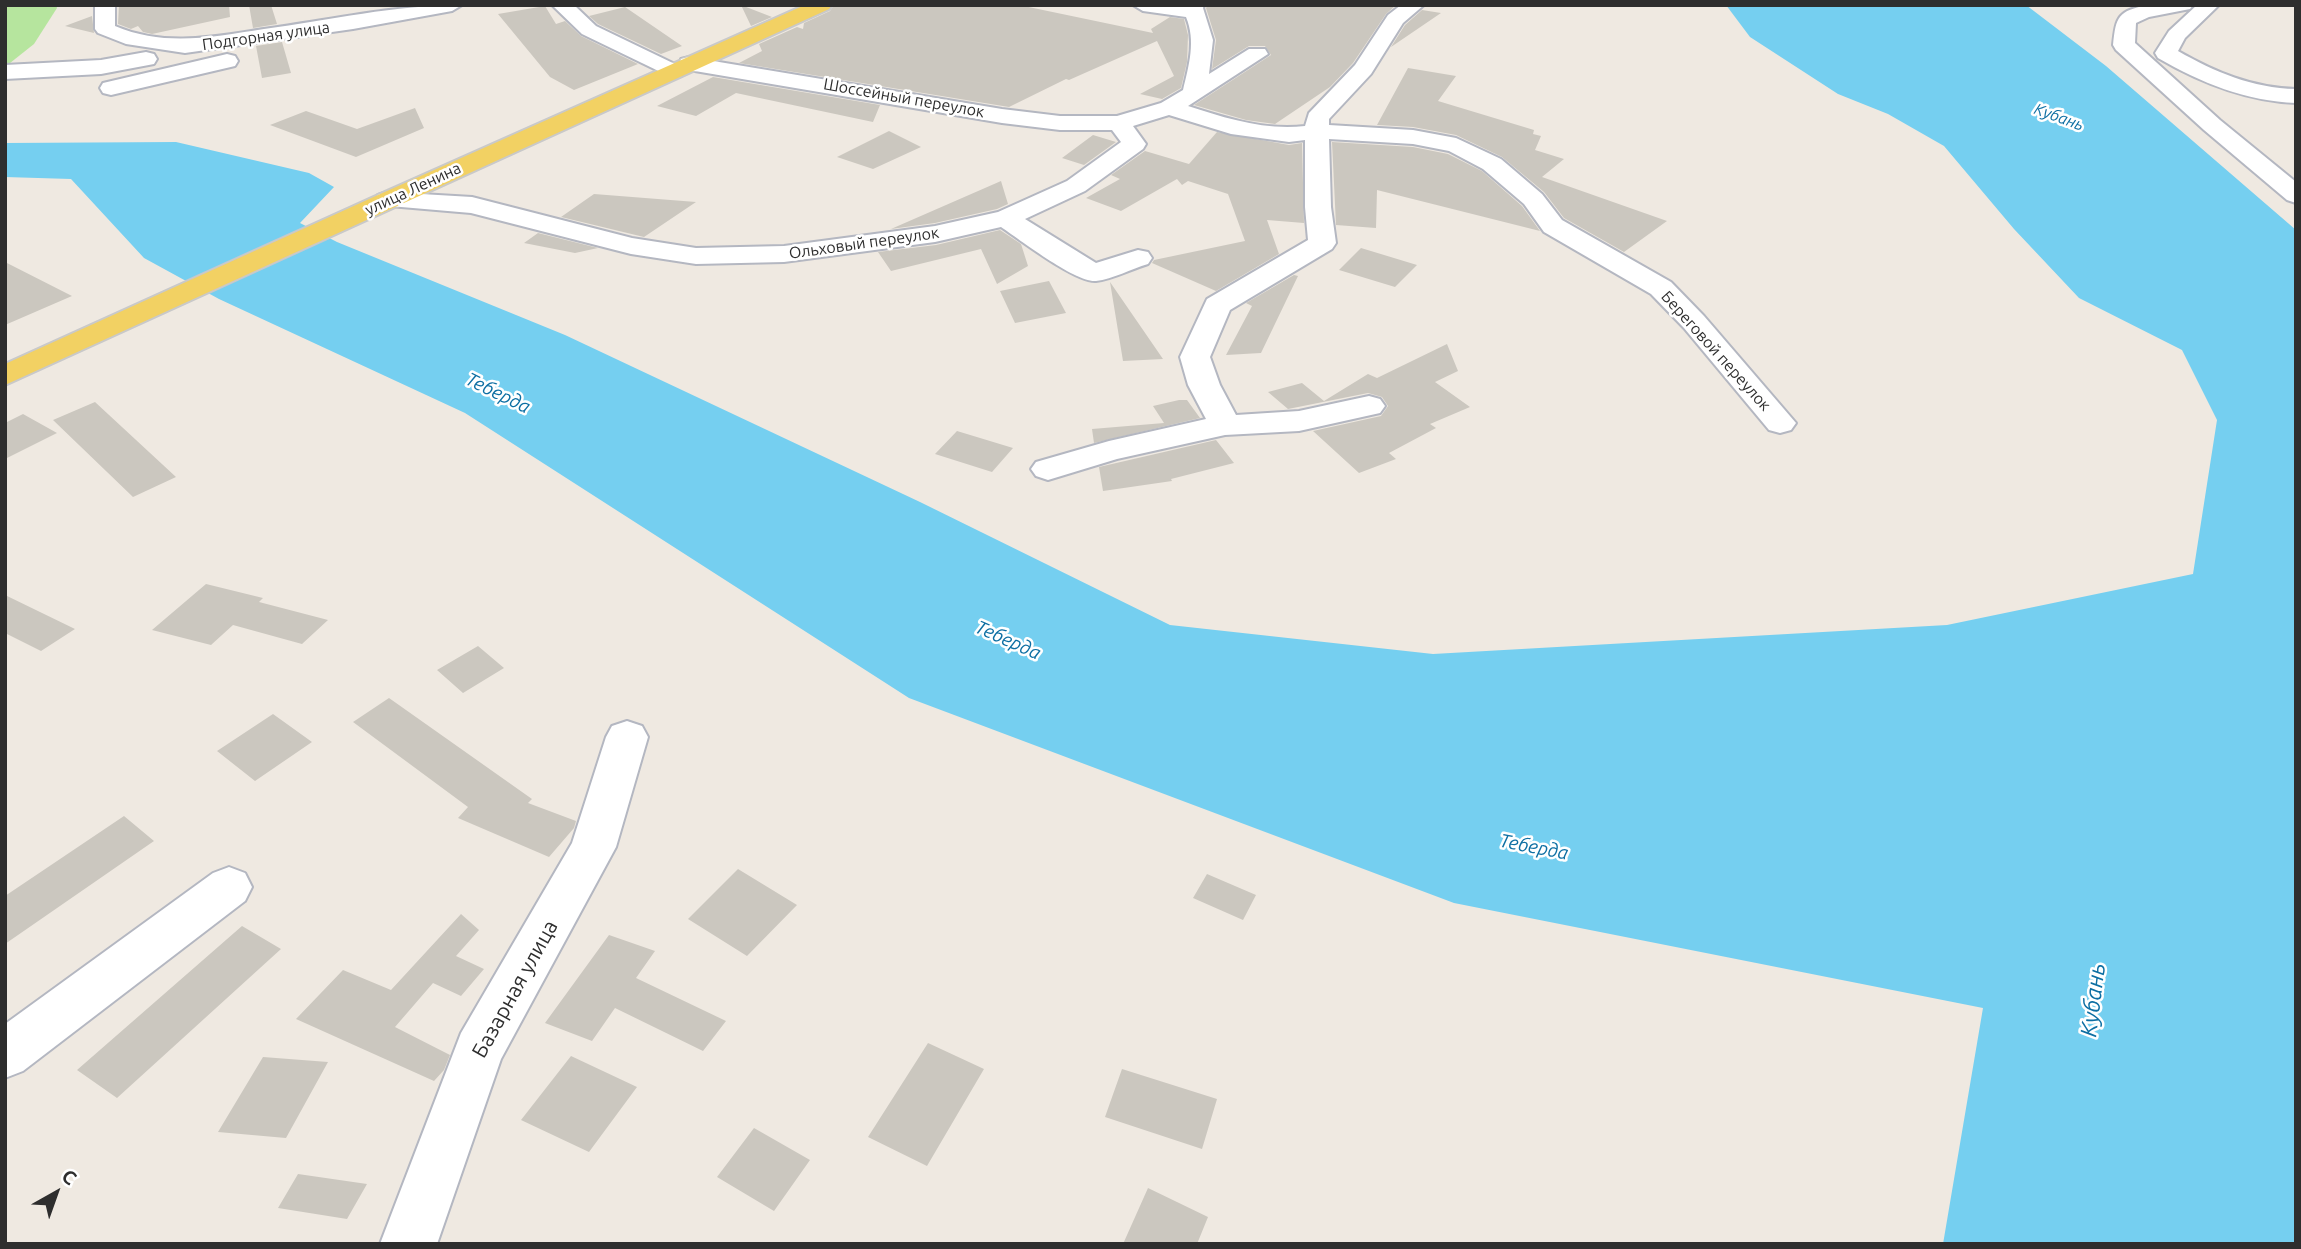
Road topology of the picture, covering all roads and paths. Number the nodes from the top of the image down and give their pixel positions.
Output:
1 (105, 5) edge
2 (452, 5) edge
3 (562, 5) edge
4 (822, 5) edge
5 (1143, 5) edge
6 (1414, 5) edge
7 (2183, 5) edge
8 (2209, 5) edge
9 (1194, 9) edge
10 (285, 33) junction
11 (185, 47) junction
12 (1257, 54) dead end
13 (681, 68) junction
14 (5, 72) edge
15 (111, 88) dead end
16 (1193, 95) junction
17 (2296, 96) edge
18 (1169, 108) junction
19 (1119, 123) junction
20 (1318, 131) junction
21 (2296, 195) edge
22 (387, 200) junction
23 (1006, 218) junction
24 (1138, 258) dead end
25 (5, 376) edge
26 (1369, 406) dead end
27 (1780, 423) dead end
28 (1225, 425) junction
29 (1048, 469) dead end
30 (627, 737) dead end
31 (229, 887) dead end
32 (5, 1054) edge
33 (408, 1244) edge

1 - 11 street, Подгорная улица
2 - 10 street, Подгорная улица
3 - 13 street, Шоссейный переулок
4 - 13 main road, улица Ленина
5 - 9 street
6 - 20 street
7 - 21 street
8 - 17 street
9 - 16 street
10 - 11 street, Подгорная улица
10 - 15 street
11 - 14 street
12 - 16 street
13 - 19 street, Шоссейный переулок
13 - 22 main road, улица Ленина
16 - 18 street
18 - 19 street
18 - 20 street, Береговой переулок
19 - 23 street, Ольховый переулок
20 - 27 street, Береговой переулок
20 - 28 street
22 - 23 street, Ольховый переулок
22 - 25 main road, улица Ленина
23 - 24 street
26 - 28 street
28 - 29 street
30 - 33 street, Базарная улица
31 - 32 street

